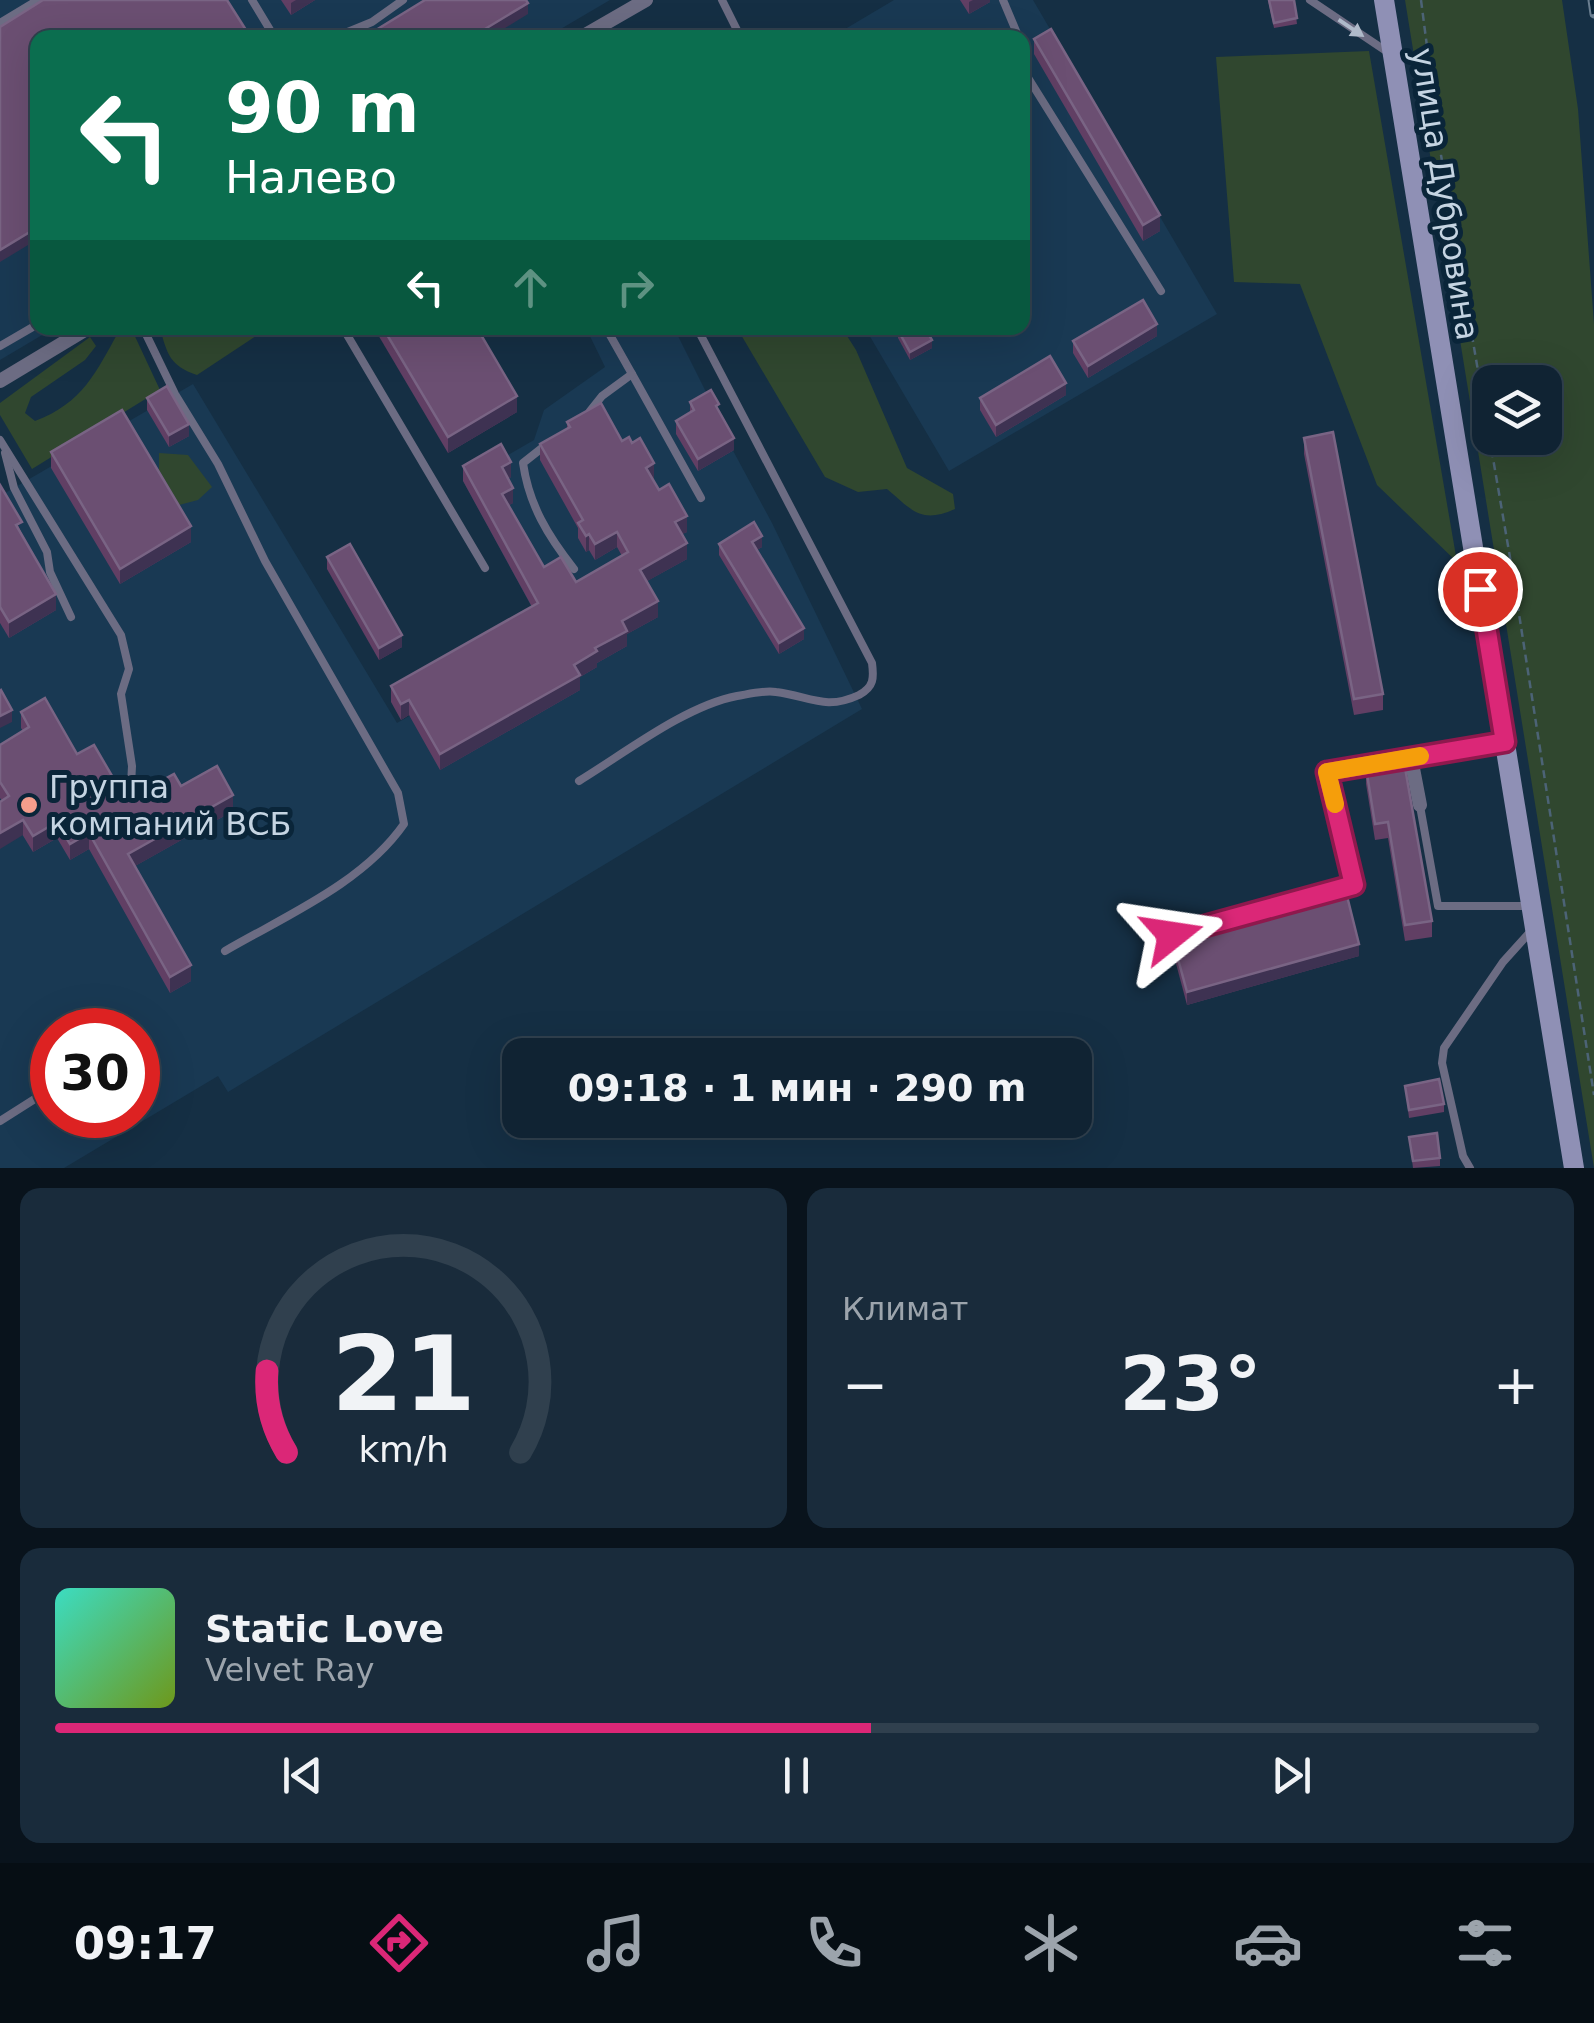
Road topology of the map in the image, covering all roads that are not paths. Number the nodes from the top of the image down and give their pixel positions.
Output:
1 (38, 0) edge
2 (252, 0) edge
3 (403, 0) edge
4 (646, 0) edge
5 (722, 0) edge
6 (1003, 0) edge
7 (1310, 0) edge
8 (1384, 0) edge
9 (0, 23) edge
10 (270, 30) edge
11 (352, 30) edge
12 (594, 30) edge
13 (737, 30) edge
14 (1016, 30) edge
15 (1392, 55) junction
16 (1030, 81) edge
17 (1161, 292) dead end
18 (30, 329) edge
19 (76, 335) edge
20 (146, 335) edge
21 (346, 335) edge
22 (610, 335) edge
23 (700, 335) edge
24 (0, 346) edge
25 (632, 374) junction
26 (0, 381) edge
27 (582, 417) edge
28 (552, 440) edge
29 (2, 444) edge
30 (701, 498) dead end
31 (485, 568) dead end
32 (574, 569) edge
33 (71, 617) dead end
34 (1505, 742) junction
35 (1410, 758) junction
36 (579, 781) dead end
37 (130, 804) edge
38 (1420, 805) joint
39 (1534, 916) junction
40 (1172, 935) dead end
41 (225, 952) dead end
42 (30, 1102) edge
43 (0, 1121) edge
44 (1470, 1168) edge
45 (1574, 1168) edge

1 - 9 lane
2 - 10 lane
3 - 11 lane
4 - 12 street
5 - 13 lane
6 - 14 lane
7 -> 15 lane
8 - 15 main road, улица Дубровина
15 - 34 main road, улица Дубровина
16 - 17 lane
18 - 24 lane
19 - 26 street
20 - 41 lane
21 - 31 lane
22 - 25 lane
23 - 36 lane
25 - 27 lane
25 - 30 lane
28 - 32 lane
29 - 33 lane
29 - 37 lane
34 - 35 street
34 - 39 main road, улица Дубровина
35 - 38 street
35 - 40 street
38 - 39 lane
39 - 44 lane
39 - 45 main road, улица Дубровина
42 - 43 lane

